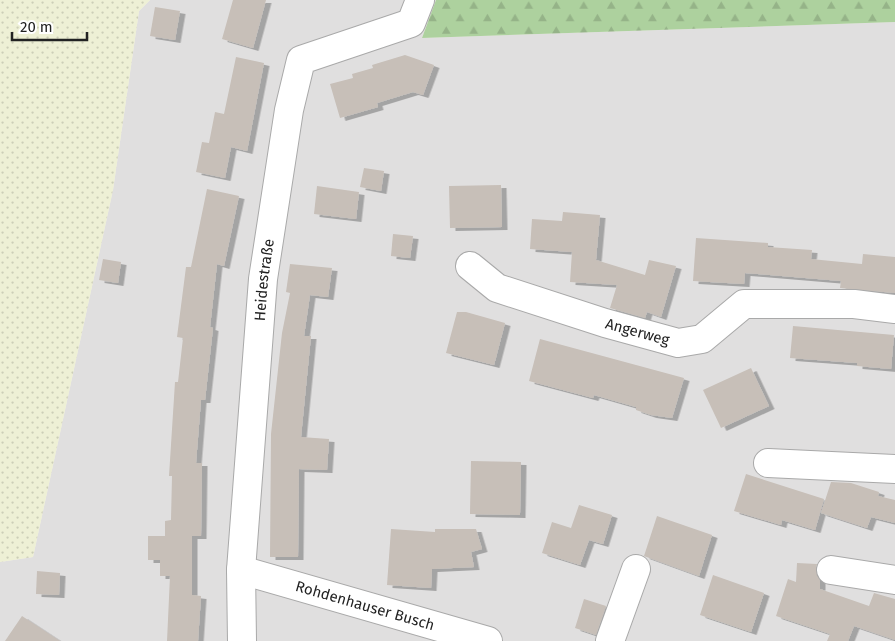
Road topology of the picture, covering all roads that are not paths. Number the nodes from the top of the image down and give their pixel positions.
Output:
1 (420, 0) edge
2 (470, 266) dead end
3 (895, 309) edge
4 (768, 464) dead end
5 (895, 469) edge
6 (636, 569) dead end
7 (241, 570) junction
8 (830, 570) dead end
9 (895, 580) edge
10 (242, 641) edge
11 (488, 641) edge
12 (610, 641) edge

1 - 7 street, Heidestraße
2 - 3 street, Angerweg
4 - 5 street
6 - 12 street
7 - 10 street, Heidestraße
7 - 11 street, Rohdenhauser Busch
8 - 9 street

